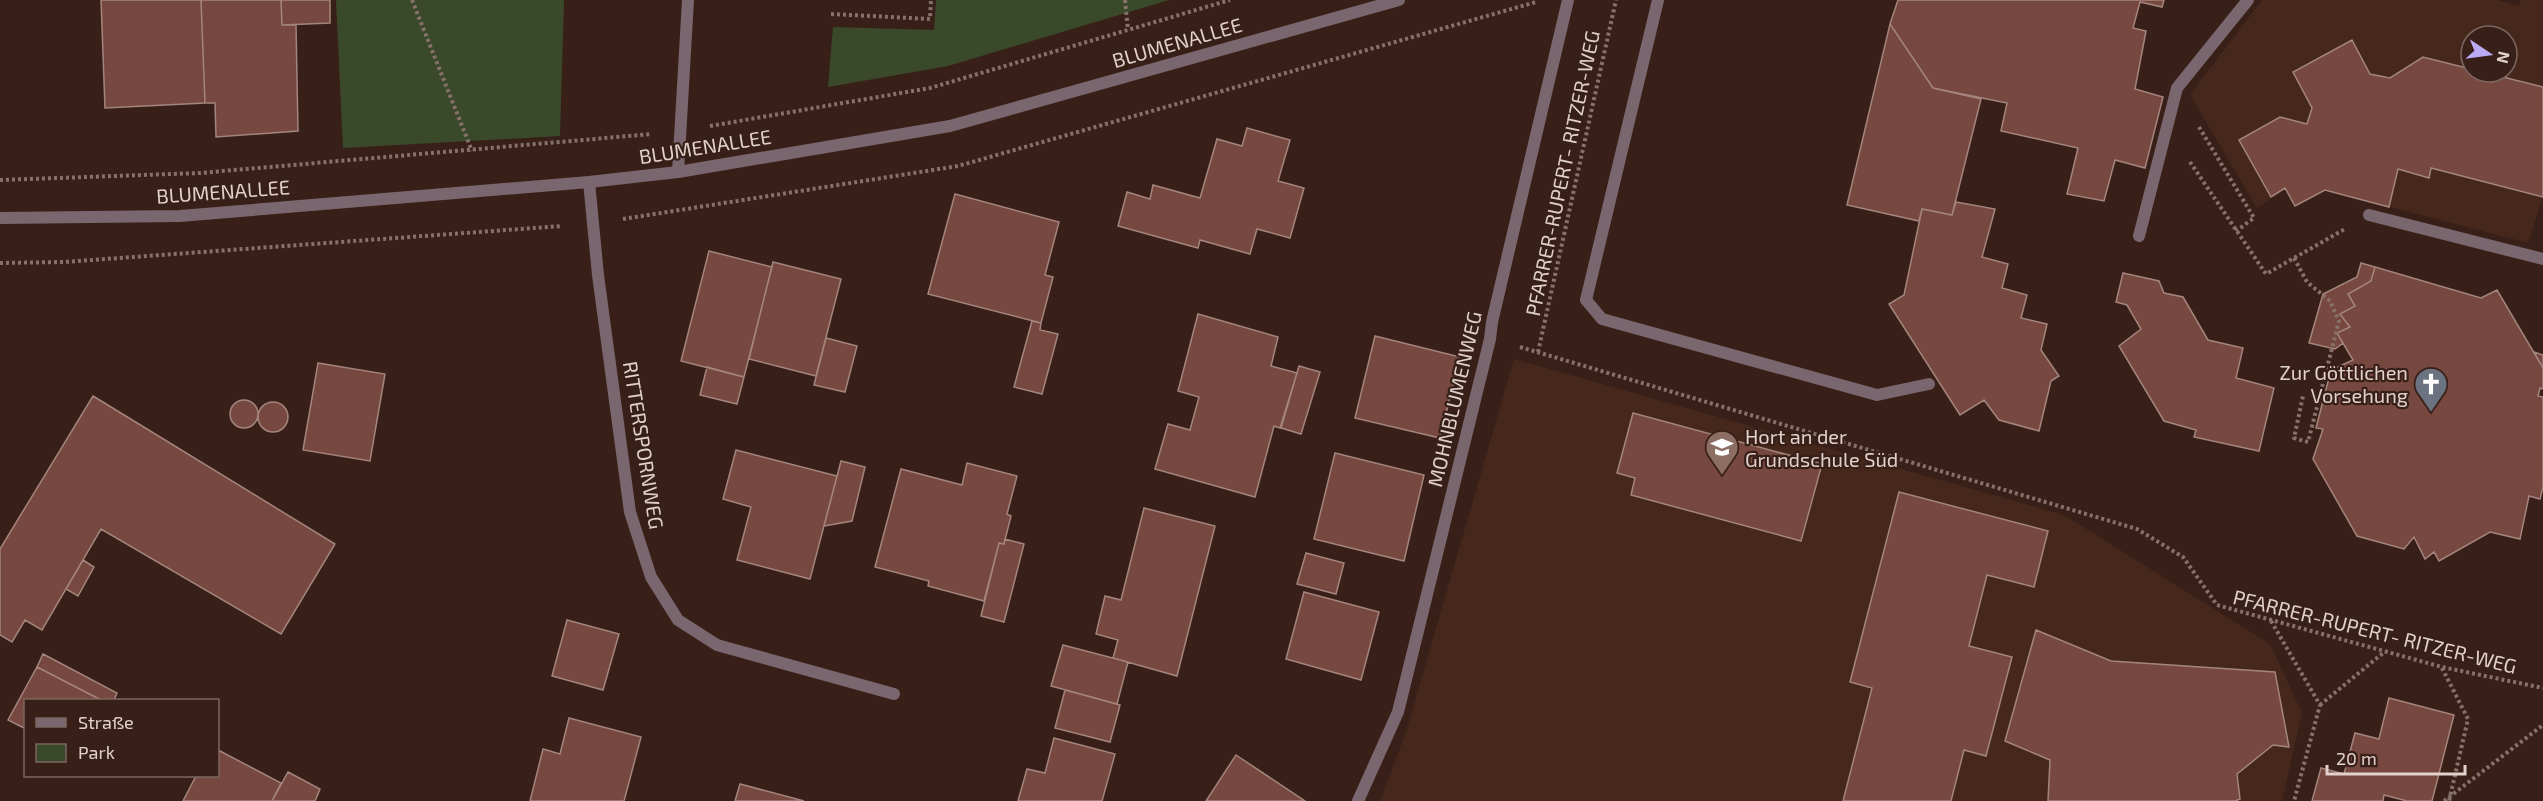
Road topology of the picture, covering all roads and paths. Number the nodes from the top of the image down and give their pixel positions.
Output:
1 (412, 0) edge
2 (688, 0) edge
3 (931, 0) edge
4 (1125, 0) edge
5 (1230, 0) edge
6 (1399, 0) edge
7 (1569, 0) edge
8 (1616, 0) edge
9 (1658, 0) edge
10 (2248, 0) edge
11 (831, 14) dead end
12 (1128, 30) junction
13 (2194, 119) dead end
14 (2167, 127) junction
15 (679, 131) junction
16 (472, 151) junction
17 (678, 171) junction
18 (0, 180) edge
19 (589, 182) junction
20 (2369, 215) joint
21 (0, 218) edge
22 (2236, 231) junction
23 (2139, 236) dead end
24 (2294, 258) junction
25 (2543, 259) edge
26 (1490, 339) junction
27 (1538, 352) junction
28 (1929, 384) dead end
29 (2303, 396) dead end
30 (2270, 621) junction
31 (2384, 652) junction
32 (2442, 667) junction
33 (2543, 688) edge
34 (894, 694) dead end
35 (2320, 705) junction
36 (2543, 725) edge
37 (2448, 800) edge
38 (1358, 801) edge
39 (2294, 801) edge

1 - 16 path
2 - 15 street
3 - 11 path
4 - 12 path
5 - 12 path
6 - 17 street, BLUMENALLEE
7 - 26 street, MOHNBLUMENWEG
8 - 27 path, PFARRER-RUPERT- RITZER-WEG
9 - 28 street
10 - 14 street
12 - 15 path
13 - 22 path
14 - 22 path
14 - 23 street
15 - 16 path
15 - 17 street
16 - 18 path
17 - 19 street, BLUMENALLEE
19 - 21 street, BLUMENALLEE
19 - 34 street, RITTERSPORNWEG
20 - 24 path
20 - 25 street
22 - 24 path
24 - 29 path
26 - 27 path, PFARRER-RUPERT- RITZER-WEG
26 - 38 street, MOHNBLUMENWEG
27 - 30 path, PFARRER-RUPERT- RITZER-WEG
30 - 31 path, PFARRER-RUPERT- RITZER-WEG
30 - 35 path
31 - 32 path, PFARRER-RUPERT- RITZER-WEG
31 - 35 path
32 - 33 path, PFARRER-RUPERT- RITZER-WEG
32 - 37 path
35 - 39 path
36 - 37 path

